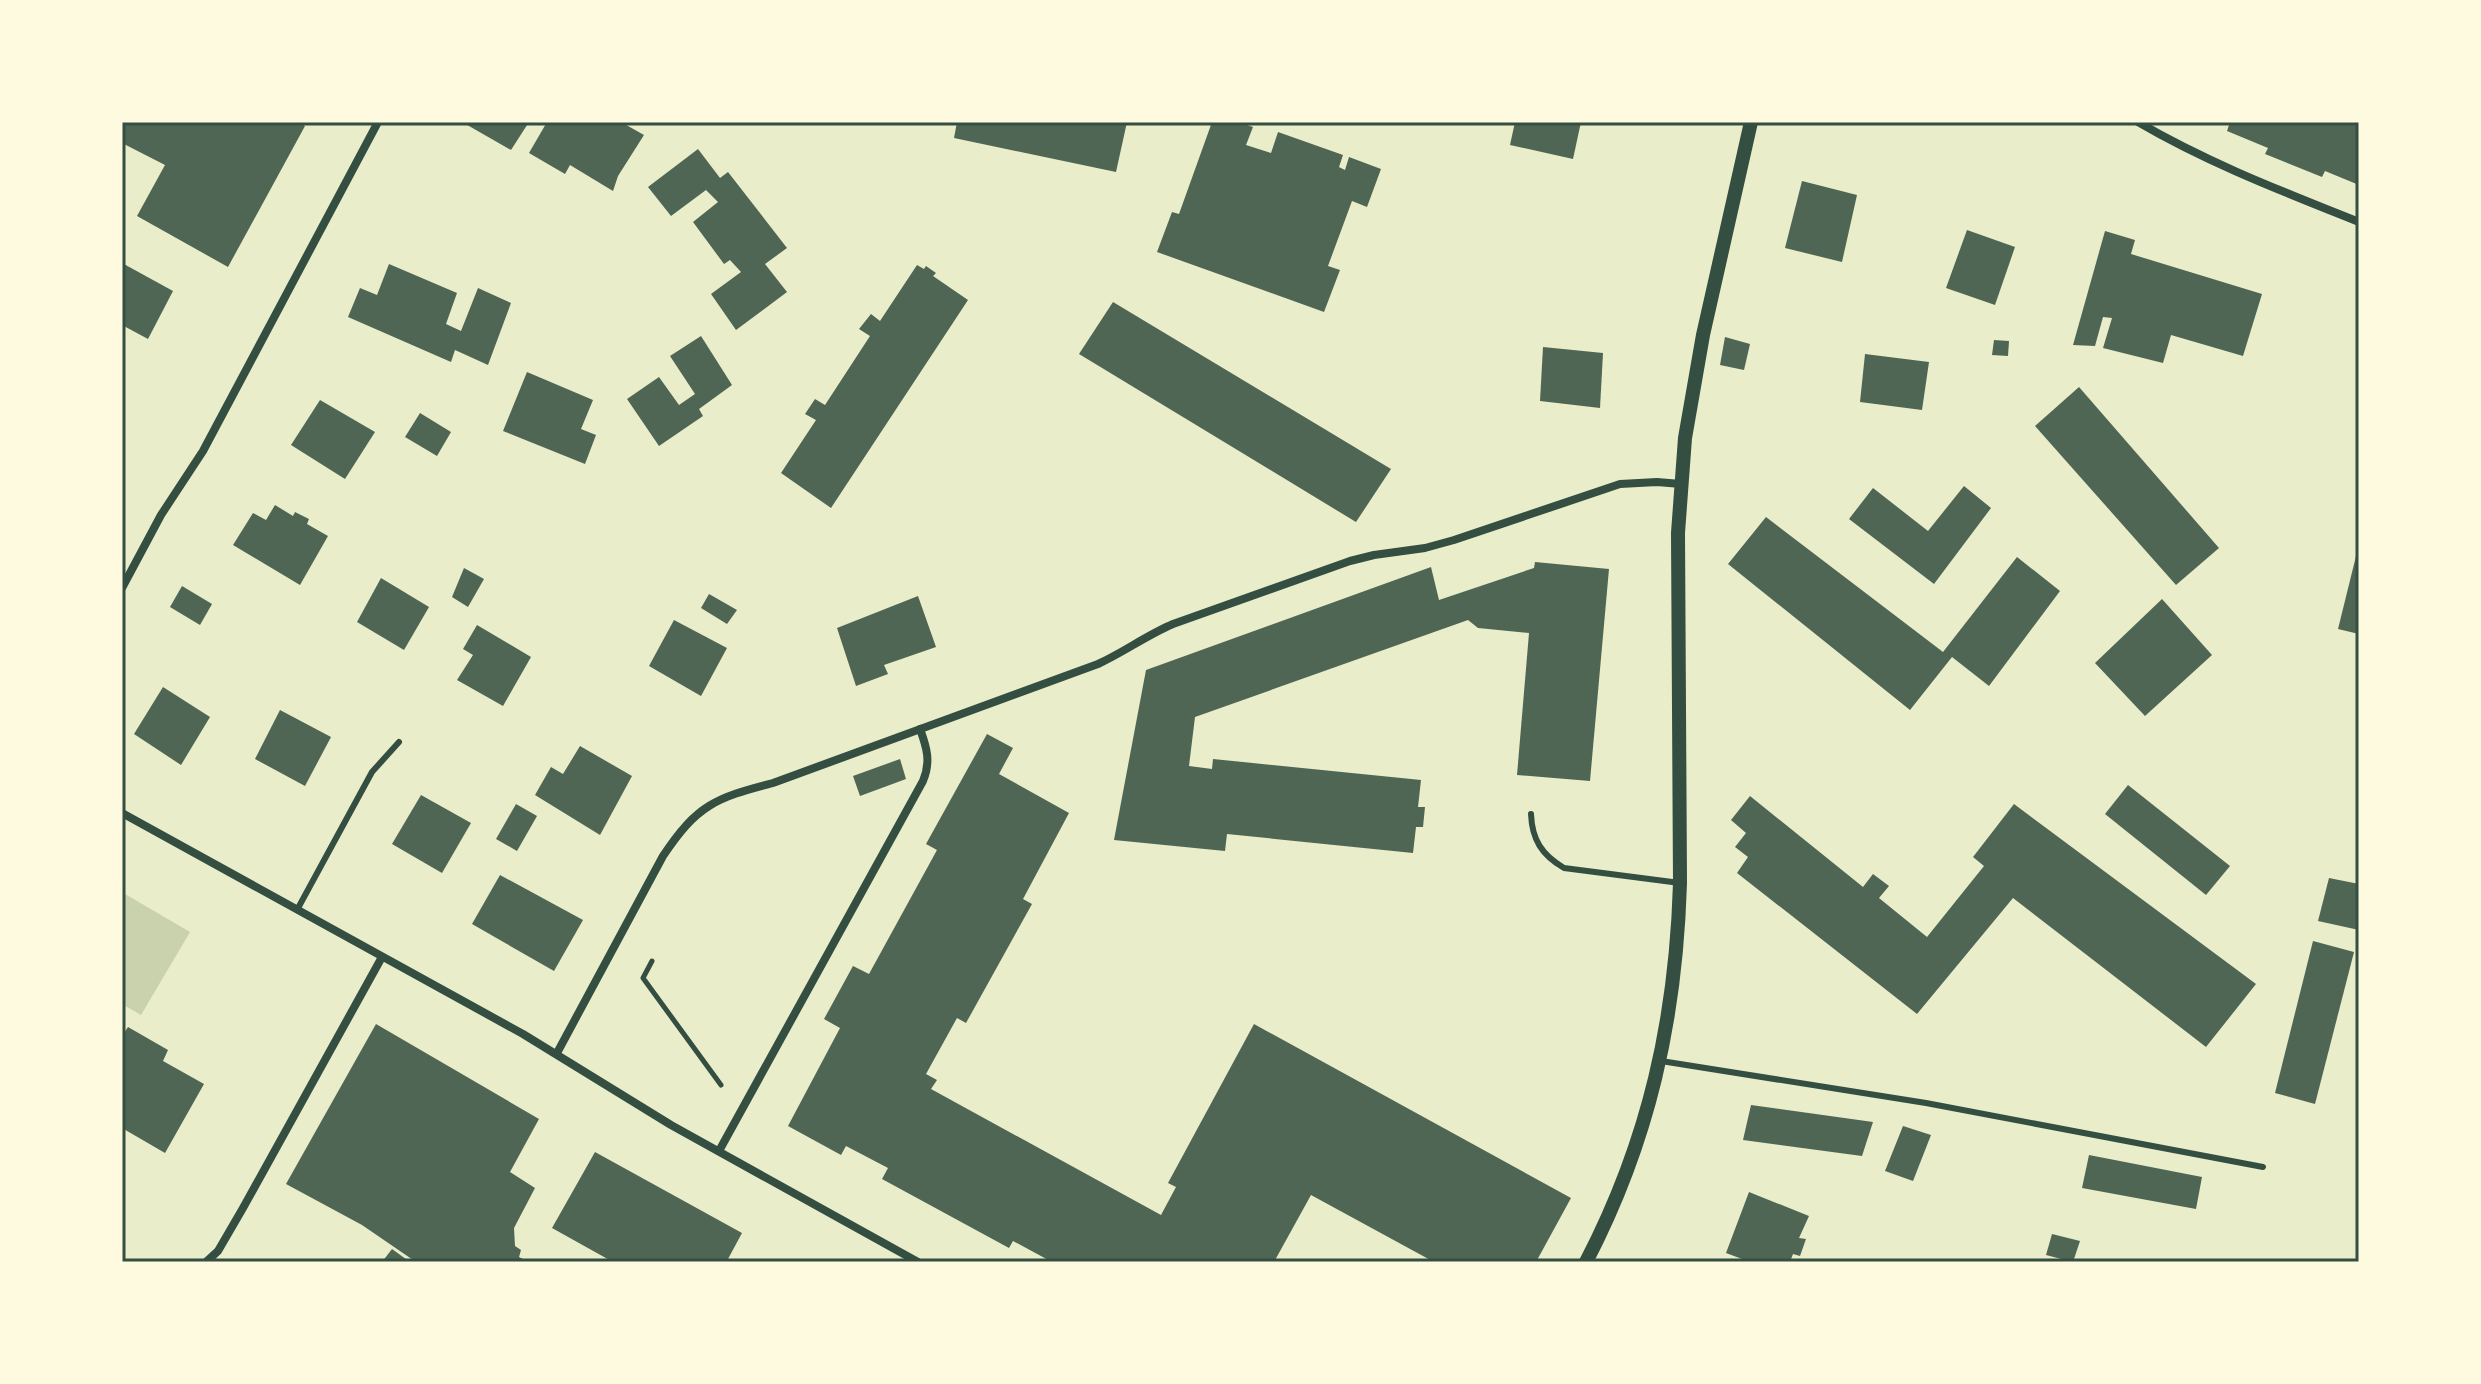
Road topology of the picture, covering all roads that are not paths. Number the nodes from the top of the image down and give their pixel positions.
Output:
1 (378, 122) edge
2 (1751, 122) edge
3 (2138, 122) edge
4 (2359, 222) edge
5 (1681, 484) junction
6 (122, 588) edge
7 (920, 729) junction
8 (399, 742) dead end
9 (122, 813) edge
10 (1531, 814) dead end
11 (1680, 883) junction
12 (297, 910) junction
13 (382, 957) junction
14 (557, 1053) junction
15 (1661, 1061) junction
16 (719, 1151) junction
17 (2263, 1167) dead end
18 (206, 1262) edge
19 (918, 1262) edge
20 (1586, 1262) edge

1 - 6 street
2 - 5 street
3 - 4 street
5 - 7 street
5 - 11 street
7 - 14 street
7 - 16 street
8 - 12 lane
9 - 12 street
10 - 11 lane
11 - 15 street
12 - 13 street
13 - 14 street
13 - 18 street
14 - 16 street
15 - 17 lane
15 - 20 street
16 - 19 street

